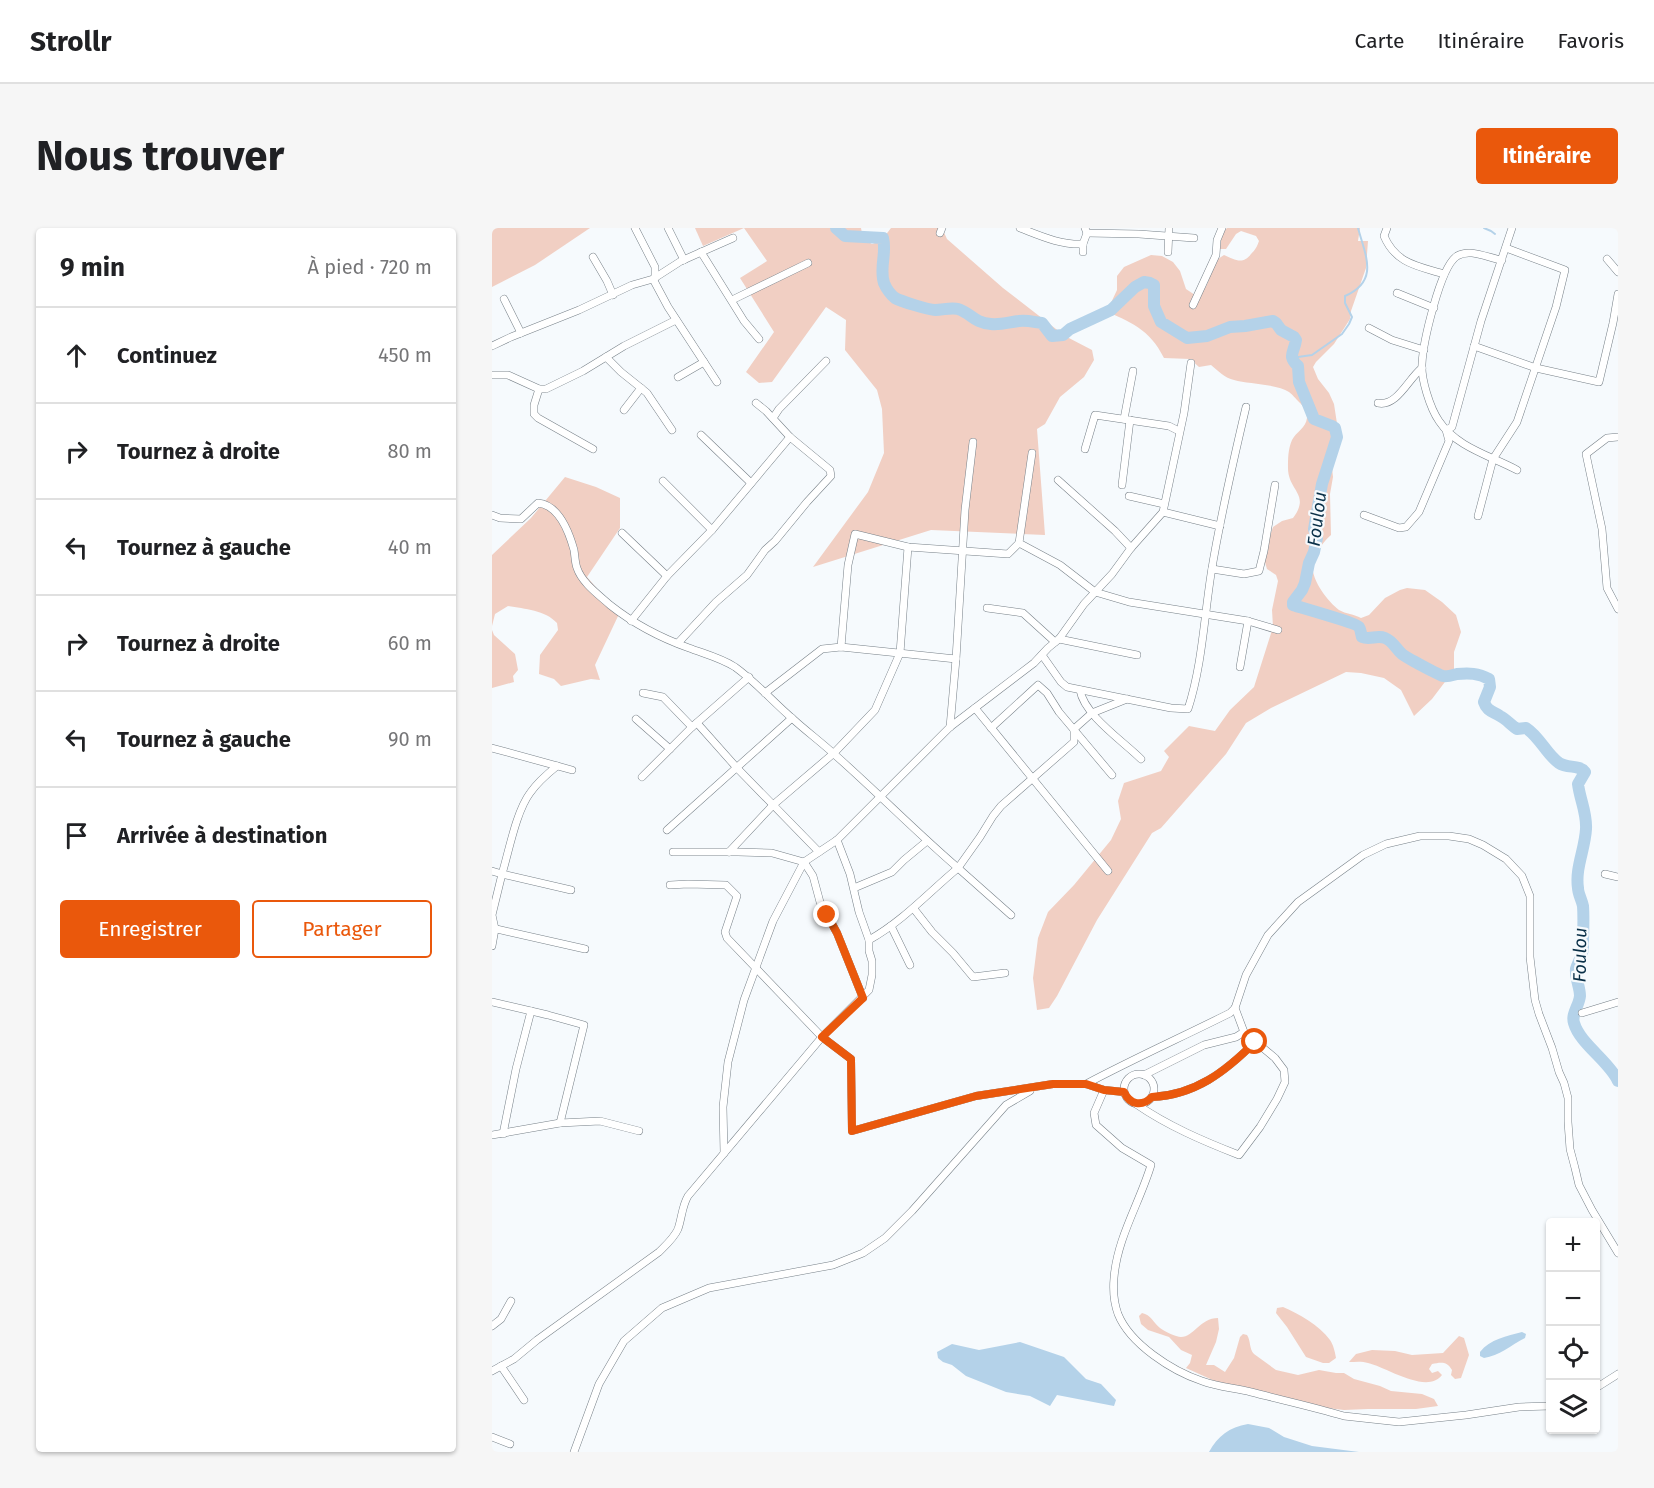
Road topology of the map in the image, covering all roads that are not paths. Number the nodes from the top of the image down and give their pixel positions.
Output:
1 (635, 228) edge
2 (668, 228) edge
3 (1020, 228) edge
4 (1222, 228) edge
5 (1387, 228) edge
6 (1512, 228) edge
7 (1086, 230) edge
8 (1169, 232) edge
9 (733, 238) dead end
10 (1194, 238) dead end
11 (1506, 248) junction
12 (702, 252) junction
13 (1168, 252) dead end
14 (593, 256) dead end
15 (1607, 259) dead end
16 (684, 260) junction
17 (1502, 260) junction
18 (808, 262) dead end
19 (1618, 272) edge
20 (1444, 274) junction
21 (654, 278) junction
22 (1396, 293) dead end
23 (1618, 294) edge
24 (613, 295) junction
25 (504, 299) dead end
26 (732, 300) junction
27 (1193, 305) dead end
28 (1434, 308) junction
29 (676, 320) junction
30 (1616, 324) edge
31 (1369, 328) dead end
32 (520, 333) junction
33 (759, 339) dead end
34 (492, 346) edge
35 (1474, 346) junction
36 (1424, 350) junction
37 (606, 357) junction
38 (826, 361) dead end
39 (704, 362) junction
40 (1191, 363) dead end
41 (1422, 368) junction
42 (1536, 368) junction
43 (1134, 371) dead end
44 (492, 375) edge
45 (678, 377) dead end
46 (717, 382) dead end
47 (641, 388) junction
48 (539, 389) junction
49 (756, 403) dead end
50 (1378, 403) dead end
51 (1246, 407) dead end
52 (624, 411) dead end
53 (772, 418) junction
54 (1127, 419) junction
55 (672, 430) dead end
56 (1446, 430) junction
57 (1179, 431) junction
58 (701, 435) dead end
59 (790, 437) junction
60 (1618, 437) edge
61 (973, 442) dead end
62 (593, 449) dead end
63 (1085, 449) dead end
64 (1032, 453) dead end
65 (1493, 459) junction
66 (1516, 470) dead end
67 (1058, 480) dead end
68 (663, 481) dead end
69 (751, 483) junction
70 (1275, 485) dead end
71 (1122, 486) dead end
72 (1129, 496) dead end
73 (1164, 508) junction
74 (492, 515) edge
75 (1364, 515) dead end
76 (1478, 516) dead end
77 (1220, 526) junction
78 (712, 530) junction
79 (622, 533) dead end
80 (1019, 543) junction
81 (908, 547) junction
82 (1131, 548) junction
83 (963, 550) junction
84 (1212, 569) junction
85 (667, 576) junction
86 (1095, 592) junction
87 (987, 608) dead end
88 (1618, 609) edge
89 (1205, 614) junction
90 (631, 621) junction
91 (1248, 621) junction
92 (1278, 630) dead end
93 (1057, 640) junction
94 (678, 643) junction
95 (841, 647) junction
96 (900, 653) junction
97 (1042, 655) junction
98 (1137, 655) dead end
99 (956, 659) junction
100 (1240, 667) dead end
101 (749, 677) junction
102 (1080, 690) junction
103 (643, 693) dead end
104 (765, 693) junction
105 (1127, 699) junction
106 (975, 708) junction
107 (1092, 713) junction
108 (792, 718) junction
109 (636, 719) dead end
110 (694, 725) junction
111 (950, 727) junction
112 (991, 728) junction
113 (1074, 729) junction
114 (492, 748) edge
115 (670, 749) junction
116 (834, 753) junction
117 (1141, 759) dead end
118 (556, 766) junction
119 (737, 768) junction
120 (572, 770) dead end
121 (1112, 775) dead end
122 (642, 777) dead end
123 (1032, 779) junction
124 (880, 796) junction
125 (773, 805) junction
126 (667, 830) dead end
127 (837, 840) junction
128 (927, 841) junction
129 (673, 852) dead end
130 (729, 852) junction
131 (819, 852) junction
132 (804, 862) junction
133 (958, 868) junction
134 (492, 871) edge
135 (1108, 871) dead end
136 (502, 874) junction
137 (1605, 874) dead end
138 (1618, 877) edge
139 (670, 885) dead end
140 (854, 888) junction
141 (571, 890) dead end
142 (914, 909) junction
143 (1011, 915) dead end
144 (891, 926) junction
145 (494, 929) edge
146 (869, 940) junction
147 (492, 946) edge
148 (585, 949) dead end
149 (910, 965) dead end
150 (756, 968) junction
151 (1005, 973) dead end
152 (863, 998) junction
153 (492, 1002) edge
154 (1618, 1002) edge
155 (1235, 1008) junction
156 (531, 1011) junction
157 (1582, 1013) dead end
158 (1245, 1032) junction
159 (822, 1037) junction
160 (1255, 1042) junction
161 (1144, 1075) junction
162 (1086, 1084) junction
163 (1038, 1087) junction
164 (1104, 1090) junction
165 (1124, 1092) junction
166 (1152, 1097) junction
167 (1136, 1104) junction
168 (560, 1123) junction
169 (639, 1131) dead end
170 (503, 1134) junction
171 (492, 1135) edge
172 (724, 1153) junction
173 (1618, 1253) edge
174 (511, 1301) dead end
175 (492, 1326) edge
176 (501, 1366) junction
177 (492, 1371) edge
178 (1618, 1374) edge
179 (1600, 1385) edge
180 (524, 1400) dead end
181 (1546, 1406) edge
182 (492, 1437) edge
183 (510, 1444) dead end
184 (574, 1452) edge

1 - 21 street
2 - 16 street
3 - 7 street
4 - 27 street
5 - 20 street
6 - 11 street
7 - 8 street
8 - 10 street
8 - 13 street
9 - 12 street
11 - 17 street
11 - 42 street
12 - 16 street
12 - 26 street
14 - 24 street
15 - 19 street
16 - 21 street
17 - 20 street
17 - 35 street
18 - 26 street
20 - 28 street
21 - 24 street
21 - 29 street
22 - 28 street
23 - 30 street
24 - 32 street
25 - 32 street
26 - 33 street
28 - 36 street
29 - 37 street
29 - 39 street
30 - 42 street
31 - 36 street
32 - 34 street
35 - 42 street
35 - 56 street
36 - 41 street
37 - 47 street
37 - 48 street
38 - 53 street
39 - 45 street
39 - 46 street
40 - 57 street
41 - 50 street
41 - 56 street
42 - 65 street
43 - 54 street
44 - 48 street
47 - 52 street
47 - 55 street
48 - 62 street
49 - 53 street
51 - 77 street
53 - 59 street
54 - 57 street
54 - 63 street
54 - 71 street
56 - 65 street
56 - 75 street
57 - 73 street
58 - 69 street
59 - 69 street
59 - 94 street
60 - 88 street
61 - 83 street
64 - 80 street
65 - 66 street
65 - 76 street
67 - 82 street
68 - 78 street
69 - 78 street
70 - 84 street
72 - 73 street
73 - 77 street
73 - 82 street
74 - 90 street
77 - 84 street
78 - 85 street
79 - 85 street
80 - 83 street
80 - 86 street
81 - 83 street
81 - 95 street
81 - 96 street
82 - 86 street
83 - 99 street
84 - 89 street
85 - 90 street
86 - 89 street
86 - 93 street
87 - 93 street
89 - 91 street
89 - 105 street
90 - 94 street
91 - 92 street
91 - 100 street
93 - 97 street
93 - 98 street
94 - 101 street
95 - 96 street
95 - 104 street
96 - 99 street
96 - 116 street
97 - 102 street
97 - 106 street
99 - 111 street
101 - 104 street
101 - 110 street
102 - 105 street
102 - 107 street
103 - 110 street
104 - 108 street
105 - 107 street
106 - 111 street
106 - 112 street
107 - 113 street
107 - 117 street
108 - 116 street
108 - 119 street
109 - 115 street
110 - 115 street
110 - 119 street
111 - 124 street
112 - 113 street
112 - 123 street
113 - 121 street
113 - 123 street
114 - 118 street
115 - 122 street
116 - 124 street
116 - 125 street
118 - 120 street
118 - 136 street
119 - 125 street
119 - 126 street
123 - 133 street
123 - 135 street
124 - 127 street
124 - 128 street
125 - 130 street
125 - 131 street
127 - 131 street
127 - 140 street
128 - 133 street
128 - 140 street
129 - 130 street
130 - 132 street
131 - 132 street
132 - 150 street
132 - 152 street
133 - 142 street
133 - 143 street
134 - 136 street
136 - 141 street
136 - 145 street
137 - 138 street
139 - 150 street
140 - 146 street
142 - 144 street
142 - 151 street
144 - 146 street
144 - 149 street
145 - 147 street
145 - 148 street
146 - 152 street
150 - 159 street
150 - 172 street
152 - 159 street
153 - 156 street
154 - 157 street
155 - 158 street
155 - 162 street
155 - 173 street
156 - 168 street
156 - 170 street
158 - 160 street
158 - 161 street
159 - 163 street
159 - 172 street
160 - 166 street
160 - 167 street
161 - 165 street
161 - 166 street
162 - 163 street
162 - 164 street
163 - 184 street
164 - 165 street
164 - 181 street
165 - 167 street
166 - 167 street
168 - 169 street
168 - 170 street
170 - 171 street
172 - 176 street
174 - 175 street
176 - 177 street
176 - 180 street
178 - 179 street
182 - 183 street

